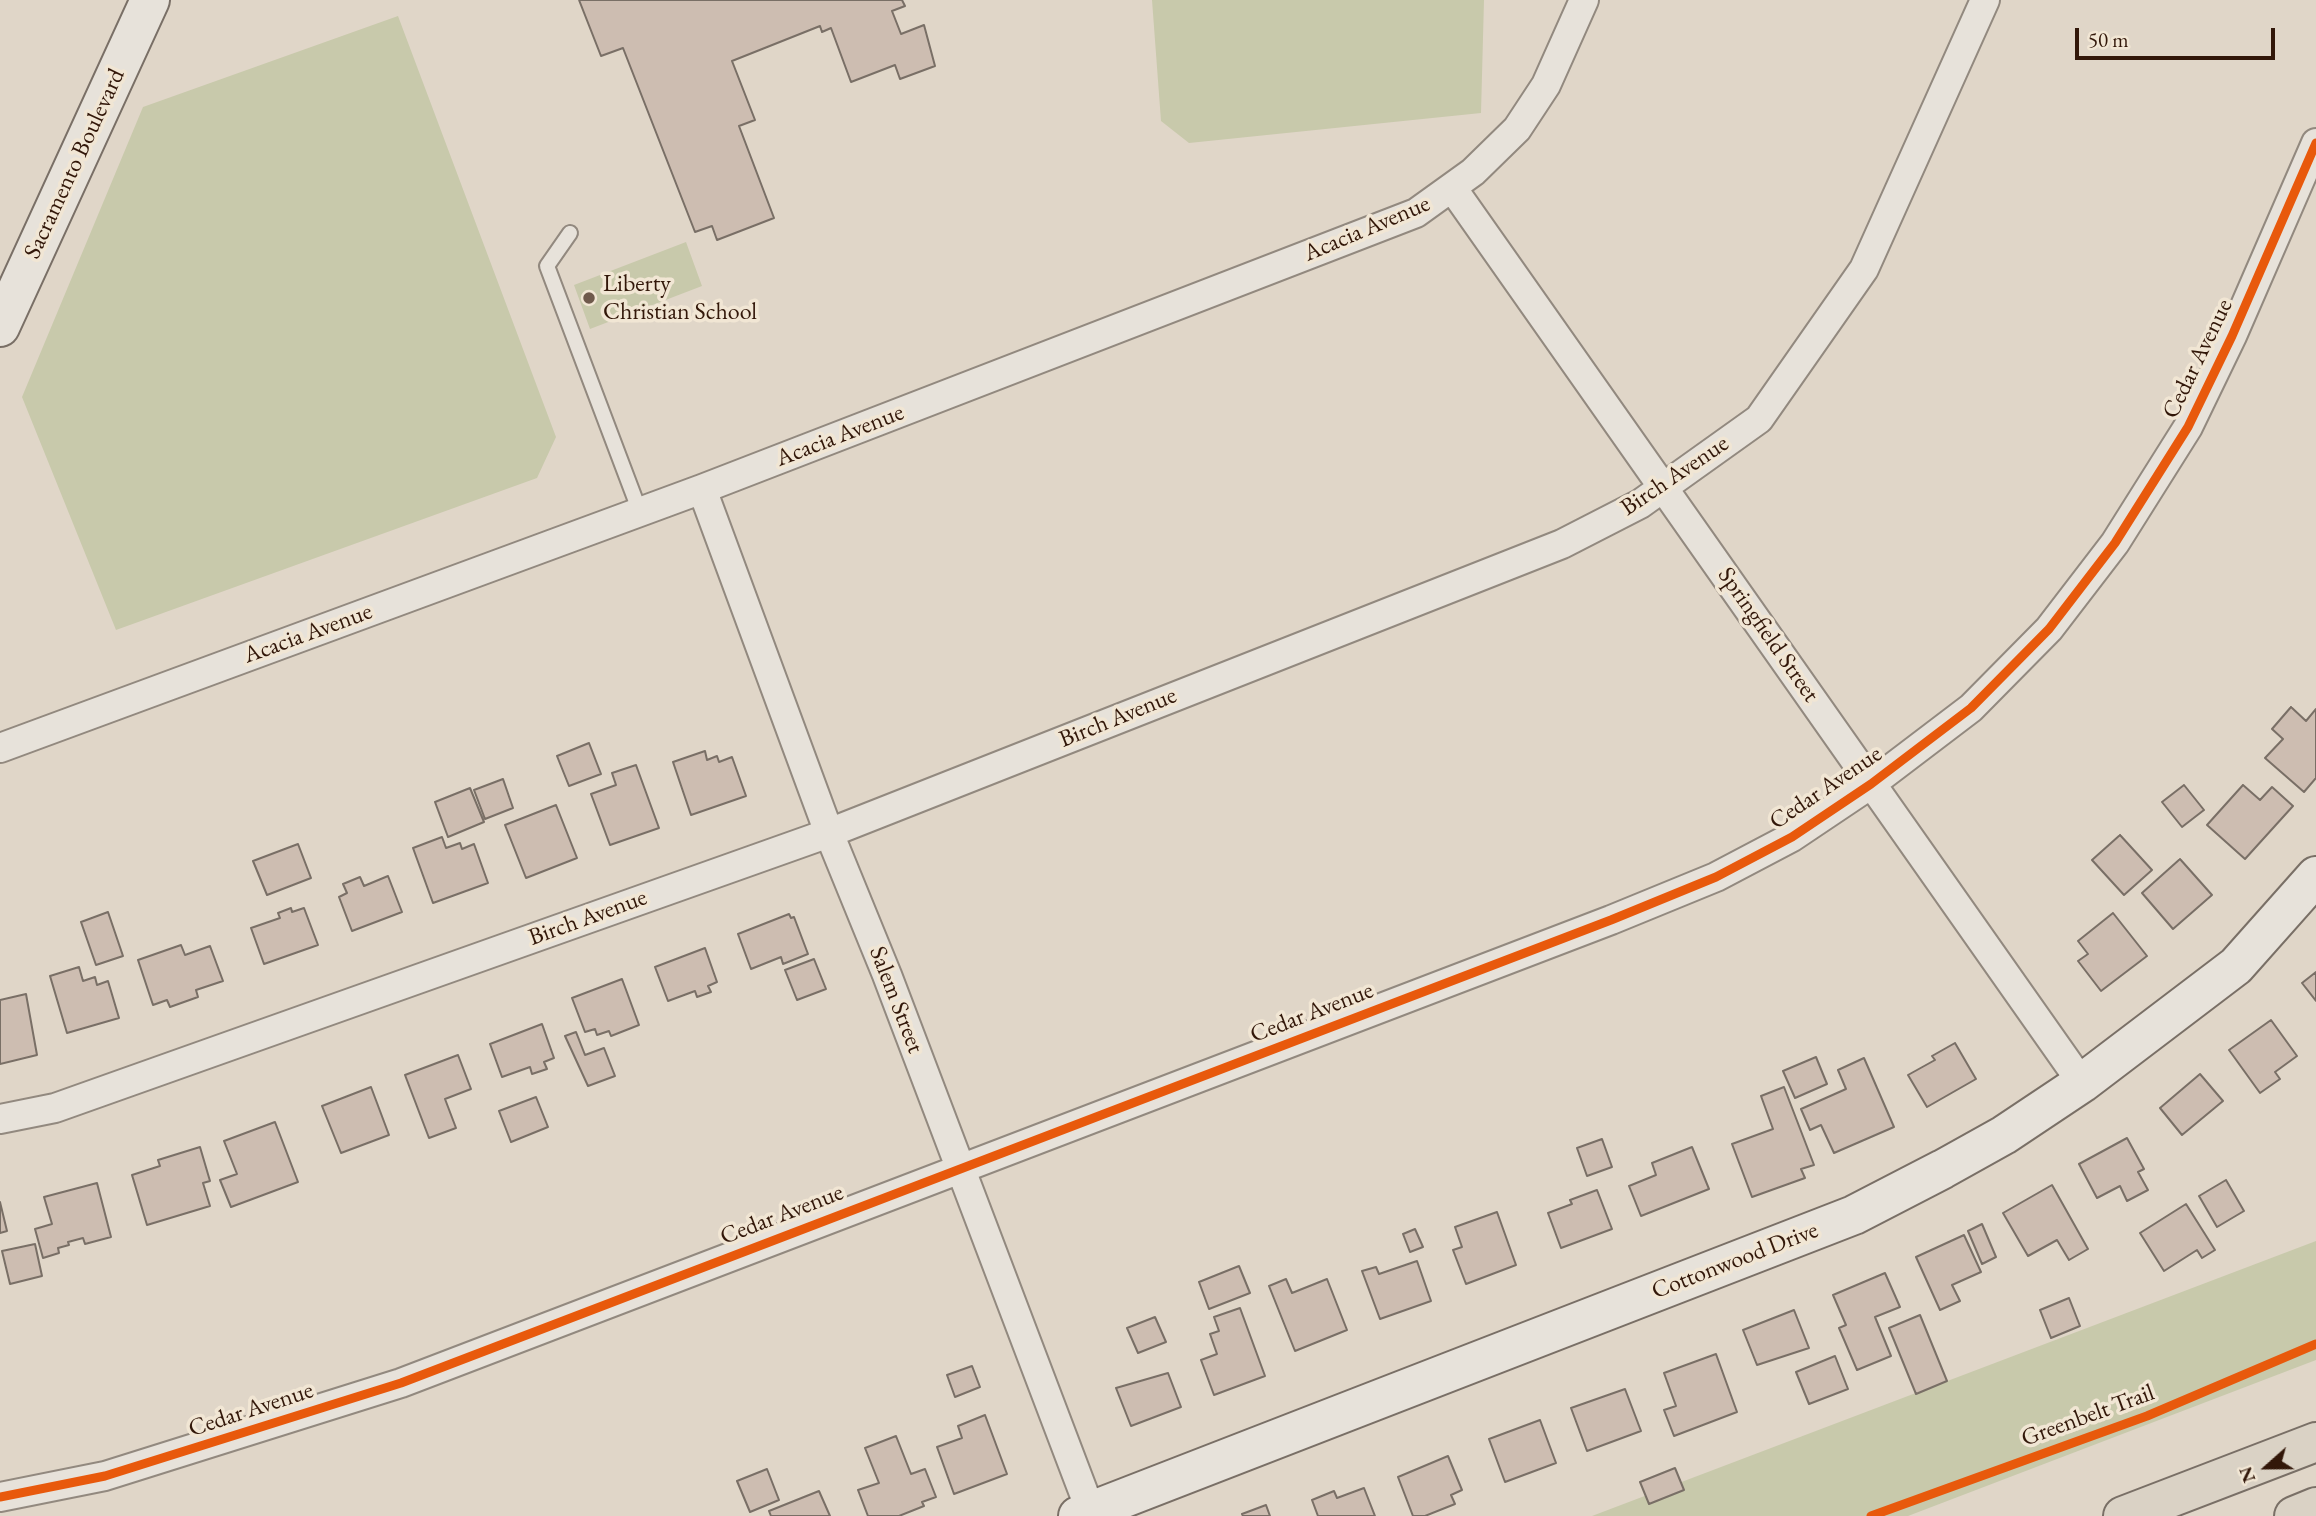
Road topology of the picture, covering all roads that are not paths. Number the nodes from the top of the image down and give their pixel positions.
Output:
1 (150, 0) edge
2 (1584, 0) edge
3 (1985, 0) edge
4 (2316, 143) edge
5 (1453, 189) junction
6 (570, 233) dead end
7 (0, 327) edge
8 (1664, 486) junction
9 (702, 489) junction
10 (640, 512) junction
11 (0, 748) edge
12 (1871, 784) junction
13 (829, 833) junction
14 (2316, 876) edge
15 (2082, 1083) junction
16 (0, 1119) edge
17 (961, 1168) junction
18 (2316, 1442) edge
19 (0, 1497) edge
20 (2316, 1507) edge
21 (1085, 1514) edge
22 (2123, 1516) edge
23 (2294, 1516) edge

1 - 7 street, Sacramento Boulevard
2 - 5 street, Acacia Avenue
3 - 8 street, Birch Avenue
4 - 12 street, Cedar Avenue
5 - 8 street, Springfield Street
5 - 9 street, Acacia Avenue
6 - 10 lane
8 - 12 street, Springfield Street
8 - 13 street, Birch Avenue
9 - 10 street, Acacia Avenue
9 - 13 street, Salem Street
10 - 11 street, Acacia Avenue
12 - 15 street, Springfield Street
12 - 17 street, Cedar Avenue
13 - 16 street, Birch Avenue
13 - 17 street, Salem Street
14 - 15 street, Cottonwood Drive
15 - 21 street, Cottonwood Drive
17 - 19 street, Cedar Avenue
17 - 21 street, Salem Street
18 - 22 highway
20 - 23 highway

